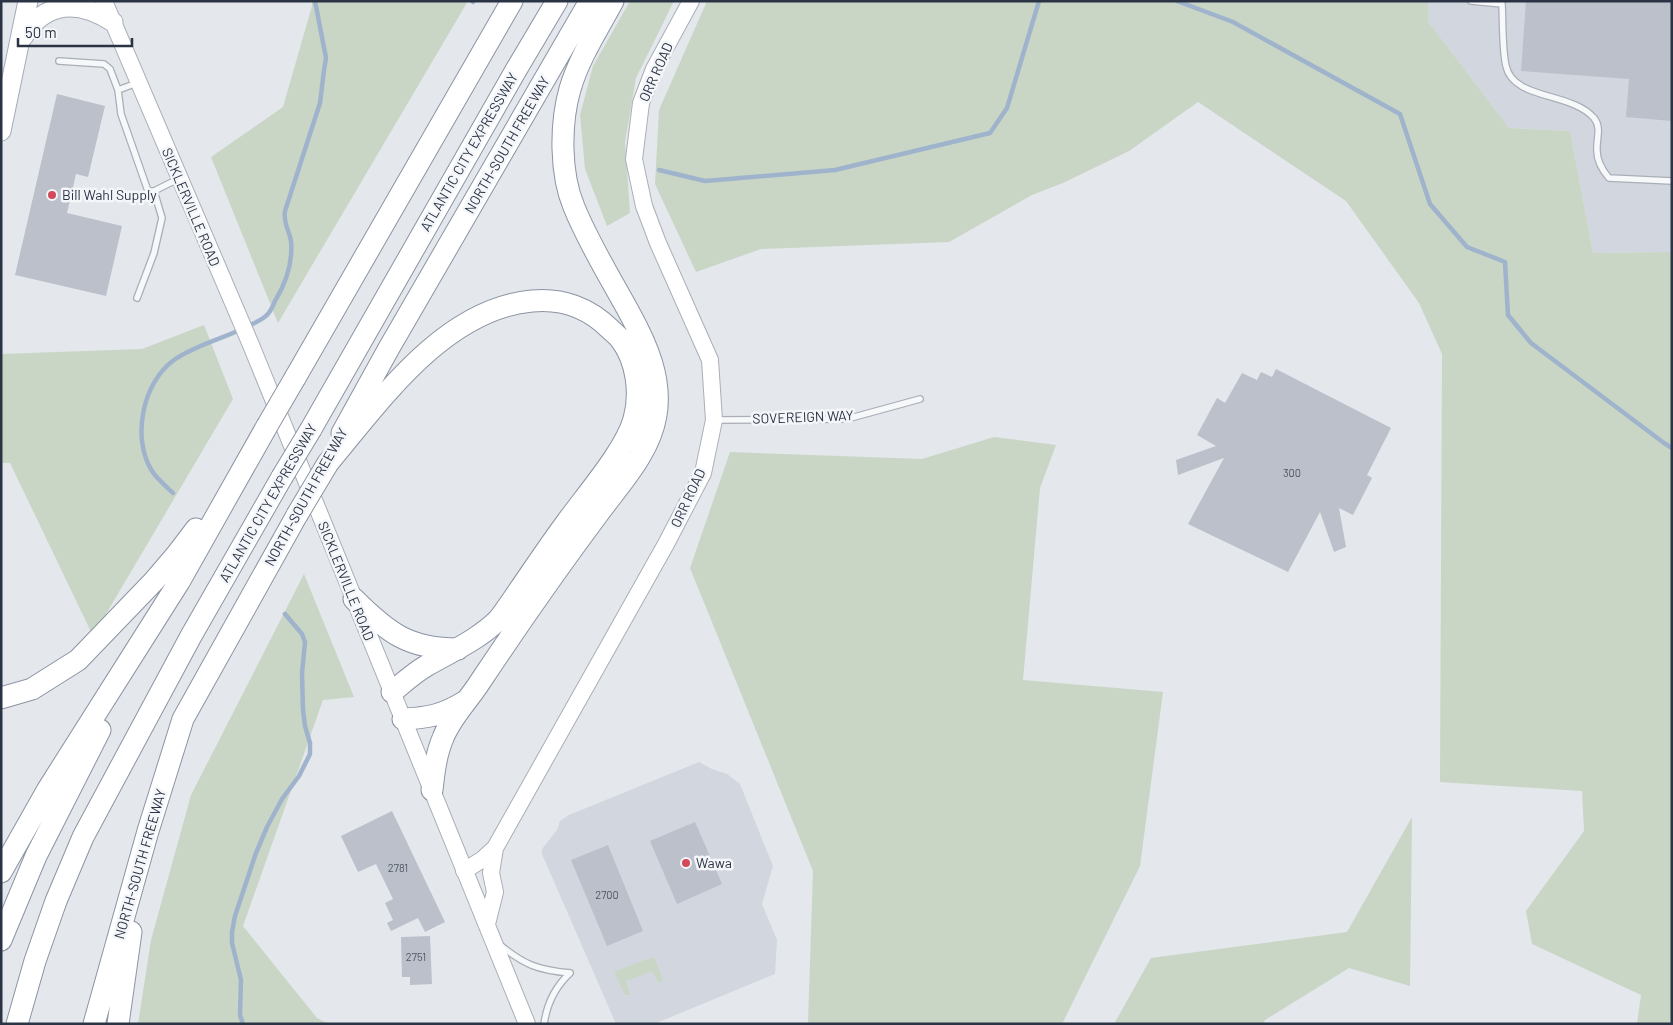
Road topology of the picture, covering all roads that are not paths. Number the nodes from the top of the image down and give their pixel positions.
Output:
1 (28, 1) edge
2 (104, 1) edge
3 (512, 1) edge
4 (557, 1) edge
5 (590, 1) edge
6 (613, 1) edge
7 (691, 1) edge
8 (1470, 1) edge
9 (113, 22) junction
10 (18, 44) junction
11 (59, 61) dead end
12 (139, 83) junction
13 (118, 90) junction
14 (1, 131) edge
15 (179, 178) junction
16 (1672, 181) edge
17 (154, 191) junction
18 (137, 298) dead end
19 (920, 399) dead end
20 (714, 420) junction
21 (267, 426) junction
22 (328, 463) junction
23 (179, 582) junction
24 (354, 599) junction
25 (459, 649) junction
26 (392, 692) junction
27 (1, 698) edge
28 (466, 700) junction
29 (403, 719) junction
30 (432, 790) junction
31 (495, 848) junction
32 (141, 856) junction
33 (464, 871) junction
34 (1, 872) edge
35 (486, 924) junction
36 (1, 940) edge
37 (493, 940) junction
38 (17, 1024) edge
39 (94, 1024) edge
40 (118, 1024) edge
41 (527, 1024) edge
42 (544, 1024) edge

1 - 10 main road
2 - 9 main road, SICKLERVILLE ROAD
3 - 21 highway, bridge
4 - 38 highway, ATLANTIC CITY EXPRESSWAY, bridge
5 - 22 highway, NORTH-SOUTH FREEWAY
6 - 28 highway
7 - 20 main road, ORR ROAD
8 - 16 lane
9 - 10 main road
9 - 12 main road, SICKLERVILLE ROAD
10 - 14 main road
11 - 13 lane
12 - 13 lane
12 - 15 main road, SICKLERVILLE ROAD
13 - 17 lane
15 - 17 lane
15 - 24 main road, SICKLERVILLE ROAD
17 - 18 lane
19 - 20 lane, SOVEREIGN WAY
20 - 31 main road, ORR ROAD
21 - 23 highway
21 - 27 highway
22 - 25 highway
22 - 32 highway, NORTH-SOUTH FREEWAY, bridge
23 - 34 highway
23 - 36 highway
24 - 25 highway
24 - 26 main road, SICKLERVILLE ROAD
25 - 26 highway
26 - 29 main road, SICKLERVILLE ROAD
28 - 29 highway
28 - 30 highway
29 - 30 main road, SICKLERVILLE ROAD
30 - 33 main road, SICKLERVILLE ROAD
31 - 33 main road, ORR ROAD
31 - 35 main road
32 - 39 highway, NORTH-SOUTH FREEWAY
32 - 40 highway
33 - 35 main road, SICKLERVILLE ROAD
35 - 37 main road, SICKLERVILLE ROAD
37 - 41 main road, SICKLERVILLE ROAD
37 - 42 lane

